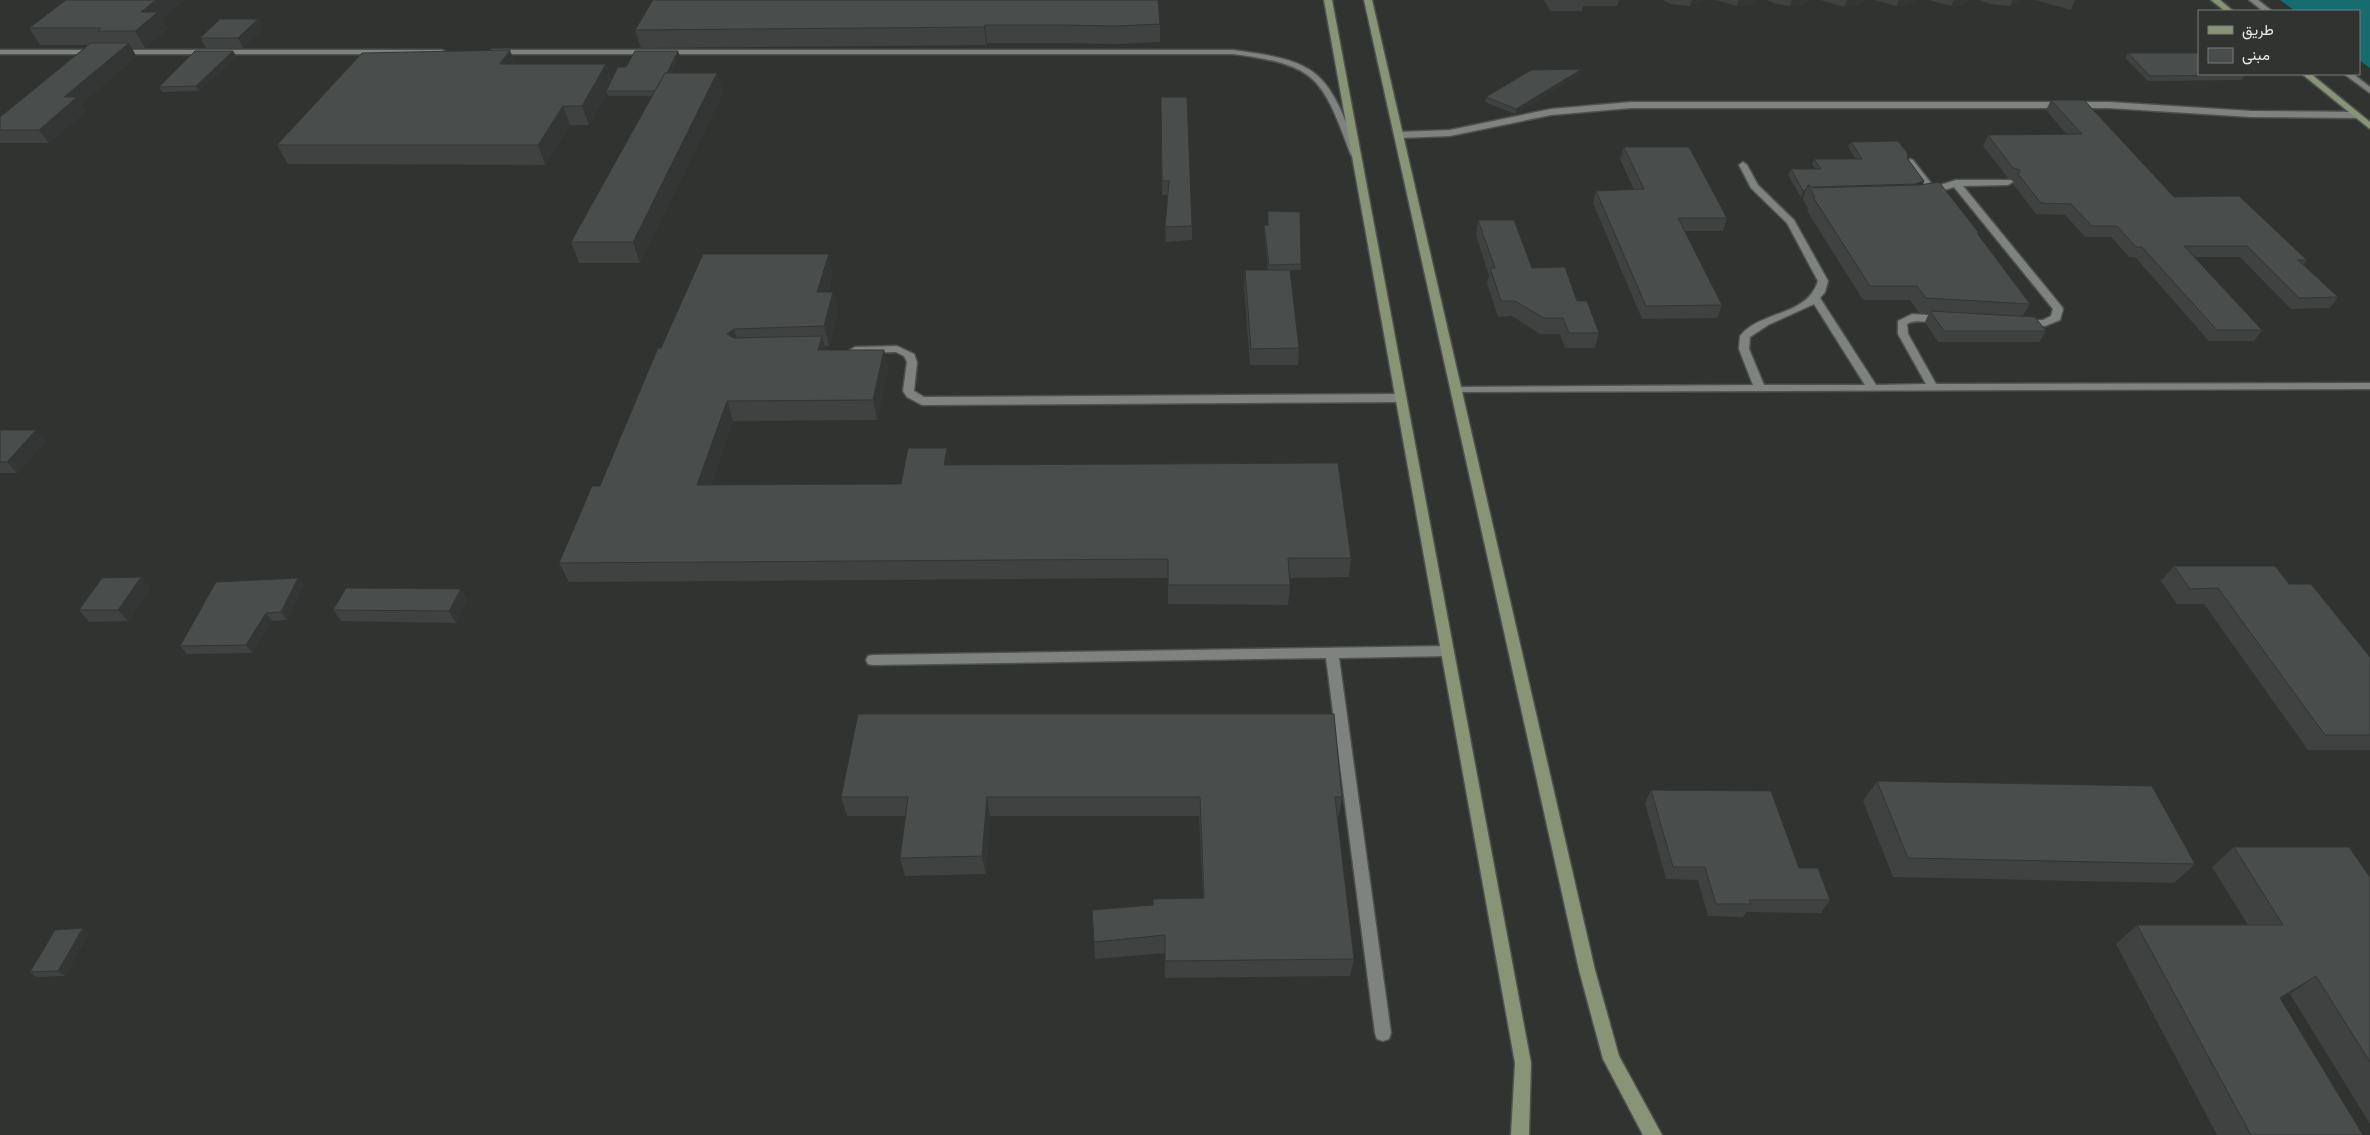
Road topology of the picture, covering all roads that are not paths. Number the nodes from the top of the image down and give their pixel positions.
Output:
1 (1328, 0) edge
2 (1368, 0) edge
3 (2215, 0) edge
4 (2253, 0) edge
5 (2228, 10) edge
6 (2267, 10) edge
7 (0, 52) edge
8 (99, 52) edge
9 (109, 52) edge
10 (447, 52) edge
11 (487, 52) edge
12 (2307, 75) edge
13 (2349, 75) edge
14 (2370, 91) edge
15 (2357, 115) junction
16 (2370, 126) edge
17 (1399, 135) junction
18 (1356, 159) junction
19 (1910, 162) edge
20 (1743, 165) dead end
21 (2008, 182) dead end
22 (1956, 183) junction
23 (1932, 191) junction
24 (1918, 194) edge
25 (1815, 298) junction
26 (1956, 320) edge
27 (2011, 323) edge
28 (843, 350) edge
29 (2370, 386) edge
30 (1760, 388) junction
31 (1873, 388) junction
32 (1933, 388) junction
33 (1456, 390) junction
34 (1400, 398) junction
35 (1447, 651) junction
36 (1332, 653) junction
37 (873, 660) dead end
38 (1384, 1033) dead end
39 (1520, 1135) edge
40 (1653, 1135) edge

1 - 18 street
2 - 17 street
3 - 5 street
4 - 6 lane
7 - 8 lane
9 - 10 lane
11 - 18 lane
12 - 15 street
13 - 14 lane
15 - 16 street
15 - 17 lane
17 - 33 street
18 - 34 street
19 - 23 lane
20 - 25 lane
21 - 22 lane
22 - 23 lane
22 - 27 lane
23 - 24 lane
25 - 30 lane
25 - 31 lane
26 - 32 lane
28 - 34 lane
29 - 32 lane
30 - 31 lane
30 - 33 lane
31 - 32 lane
33 - 40 street
34 - 35 street
35 - 36 lane
35 - 39 street
36 - 37 lane
36 - 38 lane

